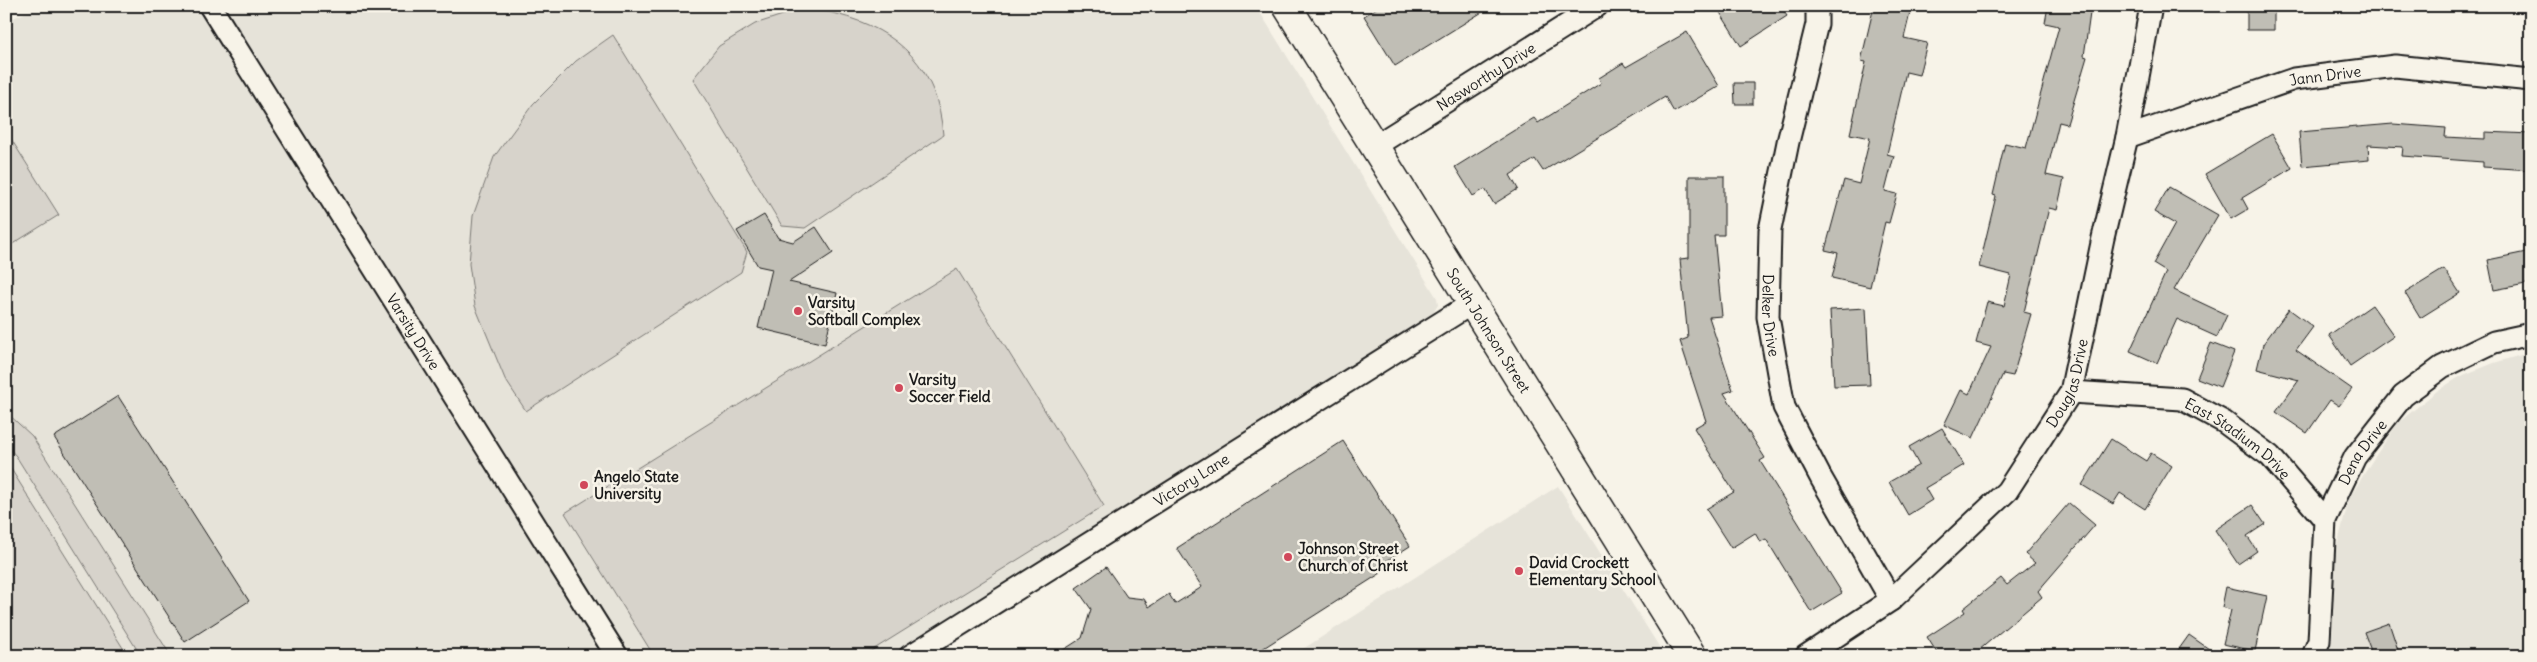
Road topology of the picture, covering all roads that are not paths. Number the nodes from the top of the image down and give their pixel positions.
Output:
1 (210, 6) edge
2 (1287, 6) edge
3 (1597, 6) edge
4 (1816, 6) edge
5 (2151, 6) edge
6 (2531, 80) edge
7 (2127, 137) junction
8 (1375, 146) junction
9 (1474, 302) junction
10 (2531, 334) edge
11 (2071, 392) junction
12 (2325, 520) junction
13 (1891, 600) junction
14 (617, 656) edge
15 (910, 656) edge
16 (1692, 656) edge
17 (1806, 656) edge
18 (2313, 656) edge

1 - 14 street, Varsity Drive
2 - 8 main road, South Johnson Street
3 - 8 street, Nasworthy Drive
4 - 13 street, Delker Drive
5 - 7 street, Douglas Drive
6 - 7 street, Jann Drive
7 - 11 street, Douglas Drive
8 - 9 main road, South Johnson Street
9 - 15 street, Victory Lane
9 - 16 main road, South Johnson Street
10 - 12 street, Dena Drive
11 - 12 street, East Stadium Drive
11 - 13 street, Douglas Drive
12 - 18 street, Dena Drive
13 - 17 street, Douglas Drive

